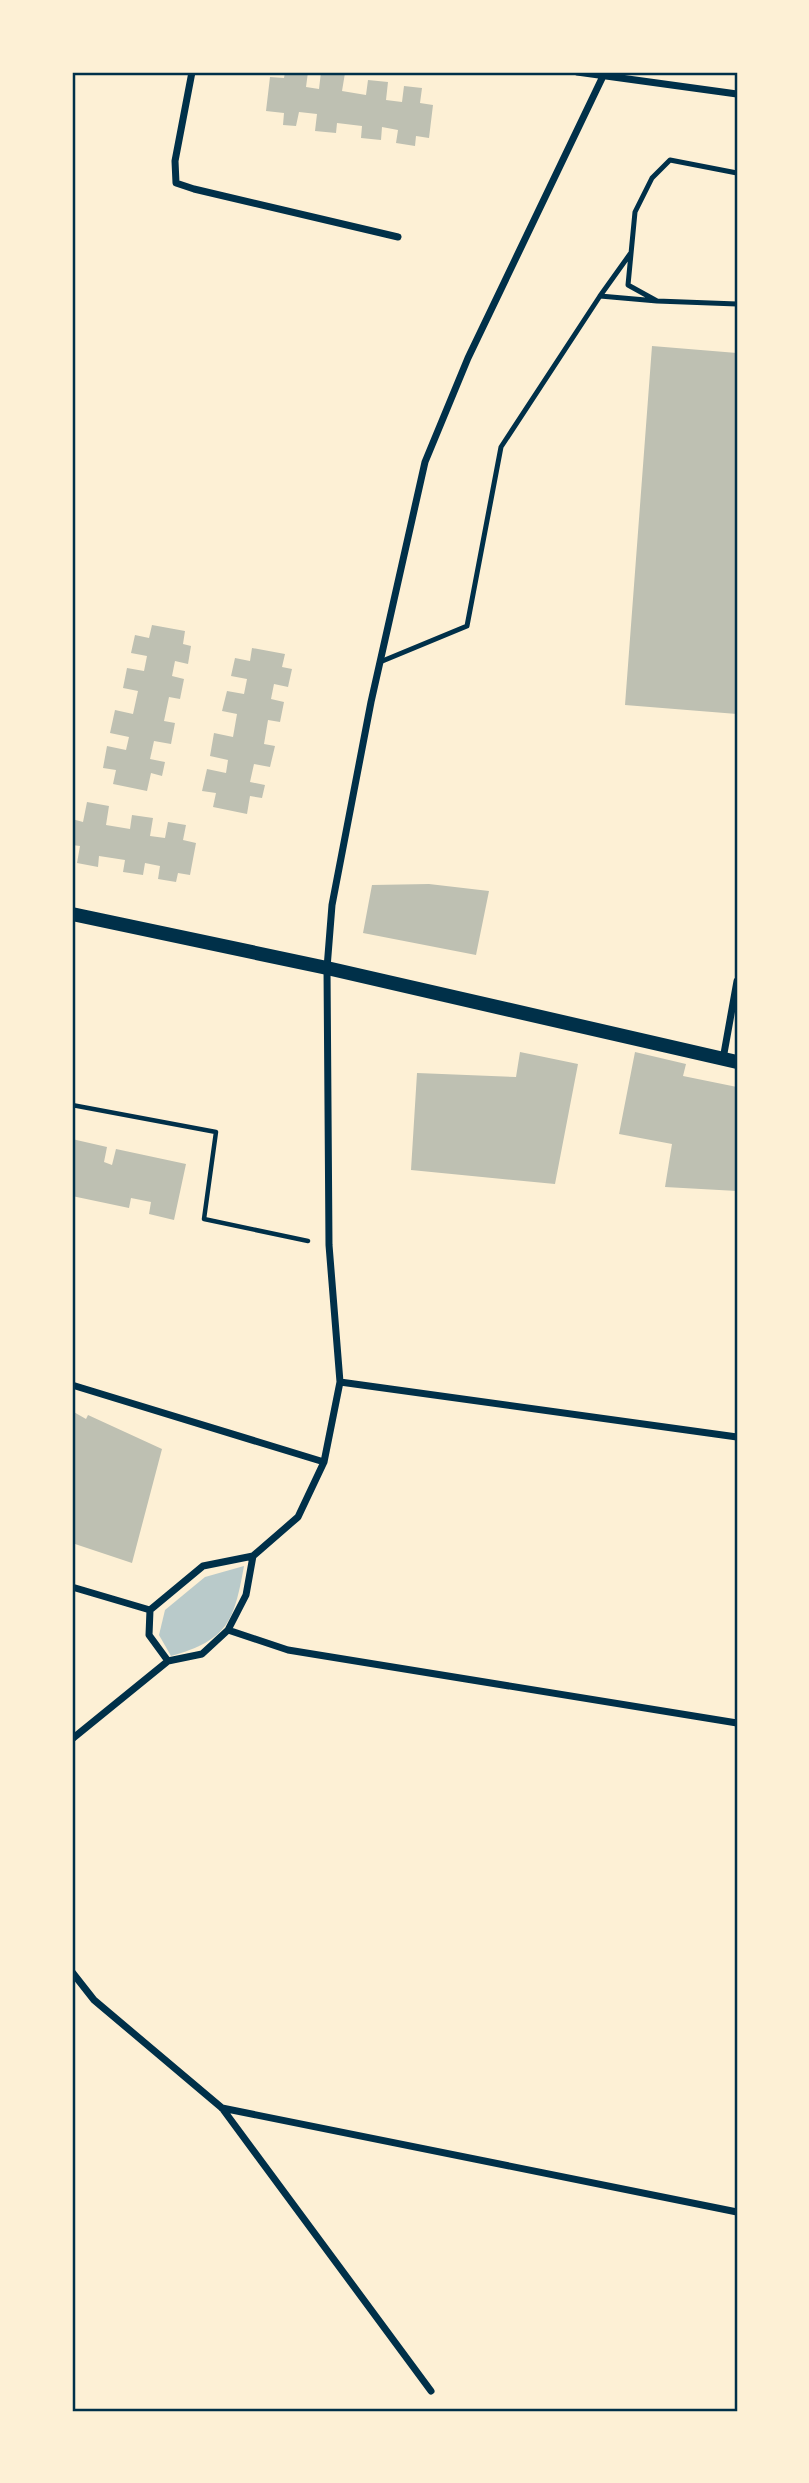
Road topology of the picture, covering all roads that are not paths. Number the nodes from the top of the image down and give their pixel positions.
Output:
1 (192, 72) edge
2 (577, 72) edge
3 (604, 74) edge
4 (737, 94) edge
5 (737, 173) edge
6 (398, 237) dead end
7 (632, 252) junction
8 (600, 296) junction
9 (657, 301) junction
10 (737, 304) edge
11 (380, 662) junction
12 (72, 914) edge
13 (327, 968) junction
14 (737, 981) edge
15 (730, 1061) edge
16 (340, 1382) junction
17 (72, 1385) edge
18 (737, 1437) edge
19 (324, 1462) junction
20 (253, 1556) junction
21 (72, 1587) edge
22 (150, 1610) junction
23 (228, 1630) junction
24 (168, 1661) junction
25 (737, 1723) edge
26 (72, 1739) edge
27 (72, 1972) edge
28 (222, 2108) junction
29 (737, 2213) edge
30 (431, 2391) dead end

1 - 6 street
2 - 3 street
3 - 4 street
3 - 11 street
5 - 7 lane
7 - 8 lane
7 - 9 lane
8 - 9 lane
8 - 11 lane
9 - 10 lane
11 - 13 street
12 - 13 main road
13 - 15 main road
13 - 16 street
14 - 15 street
16 - 18 street
16 - 19 street
17 - 19 street
19 - 20 street
20 - 22 street
20 - 23 street
21 - 22 street
22 - 24 street
23 - 24 street
23 - 25 street
24 - 26 street
27 - 28 street
28 - 29 street
28 - 30 street

